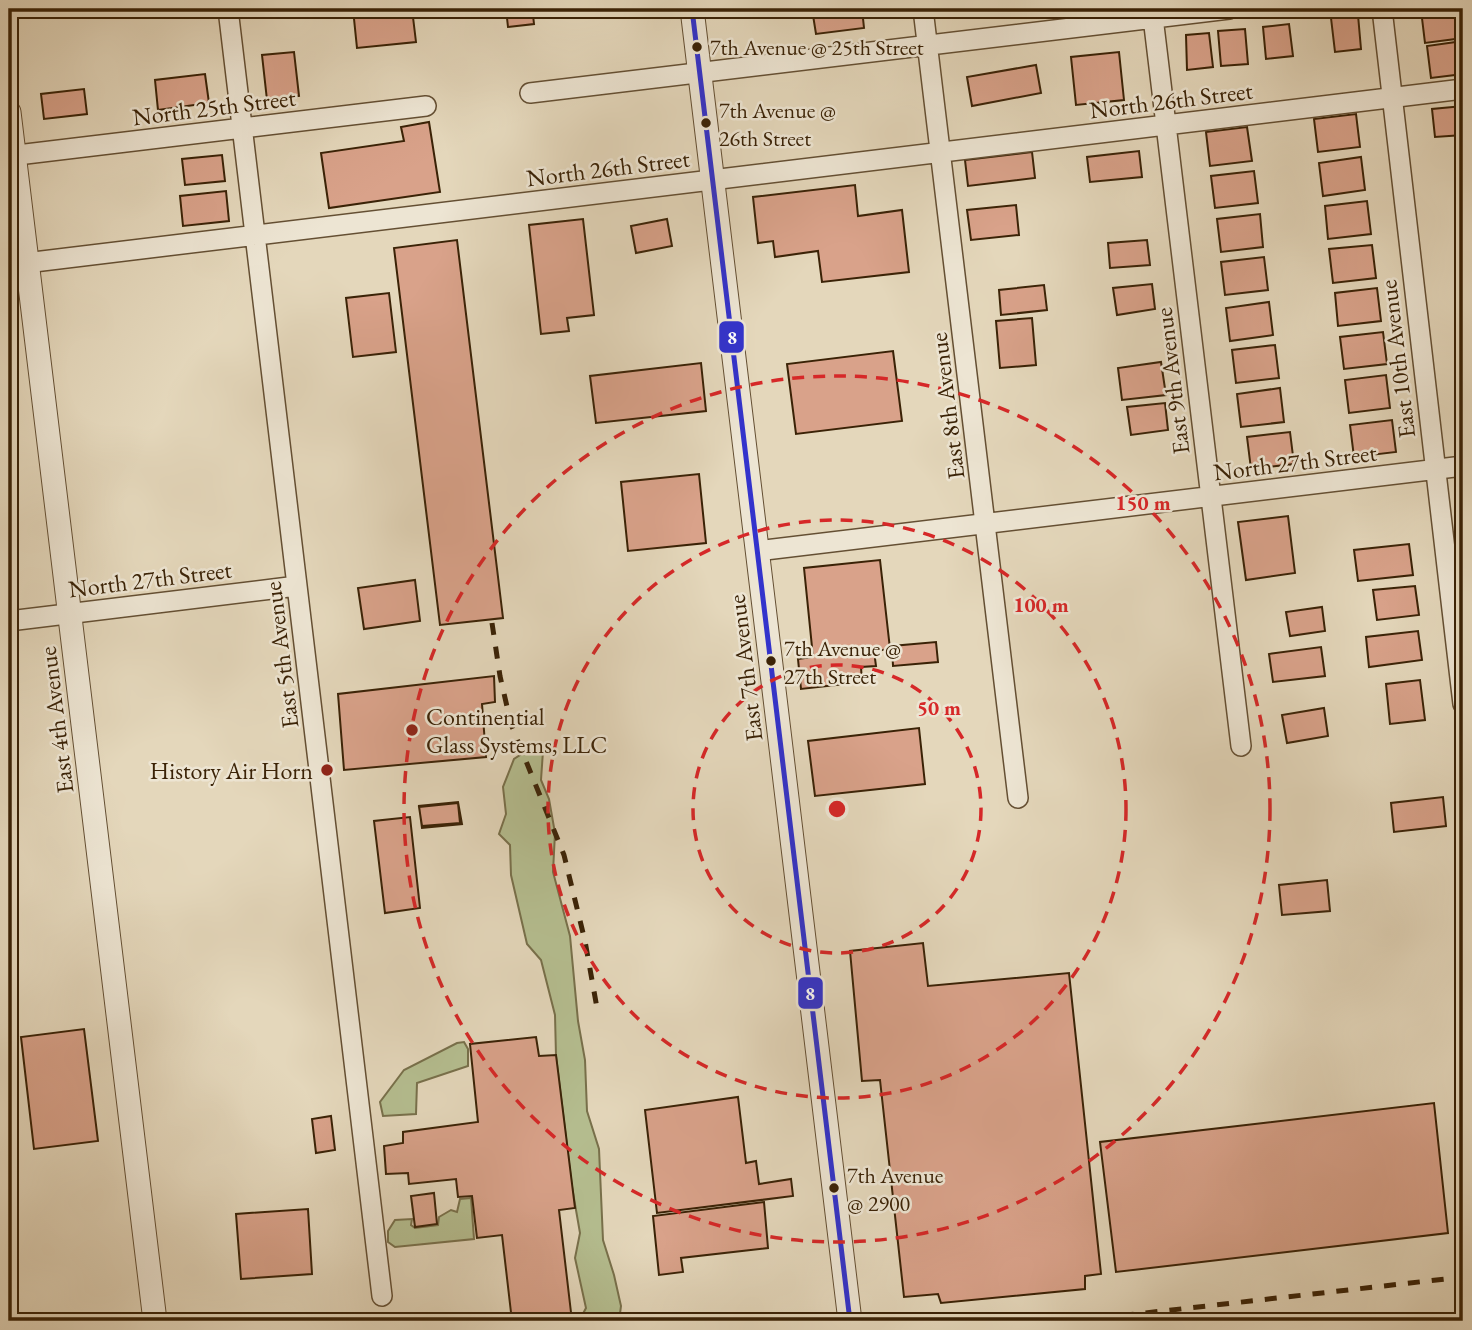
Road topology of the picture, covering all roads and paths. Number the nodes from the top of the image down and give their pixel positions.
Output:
1 (228, 9) edge
2 (692, 9) edge
3 (923, 9) edge
4 (1229, 9) edge
5 (1382, 9) edge
6 (1152, 13) edge
7 (928, 45) junction
8 (699, 73) junction
9 (1463, 89) edge
10 (530, 93) dead end
11 (1392, 98) junction
12 (426, 106) dead end
13 (9, 112) edge
14 (1166, 125) junction
15 (242, 128) junction
16 (940, 153) junction
17 (11, 156) edge
18 (712, 180) junction
19 (255, 235) junction
20 (18, 264) edge
21 (1463, 466) edge
22 (1434, 470) junction
23 (1210, 497) junction
24 (985, 524) junction
25 (757, 551) junction
26 (298, 586) junction
27 (69, 613) junction
28 (9, 621) edge
29 (1463, 704) edge
30 (1241, 746) dead end
31 (1018, 797) dead end
32 (382, 1296) dead end
33 (155, 1321) edge
34 (850, 1321) edge

1 - 15 street, East 5th Avenue
2 - 8 street, East 7th Avenue
3 - 7 street, East 8th Avenue
4 - 6 street
5 - 11 street, East 10th Avenue
6 - 7 street
6 - 14 street, East 9th Avenue
7 - 8 street
7 - 16 street, East 8th Avenue
8 - 10 street
8 - 18 street, East 7th Avenue
9 - 11 street, North 26th Street
11 - 14 street, North 26th Street
11 - 22 street, East 10th Avenue
12 - 15 street, North 25th Street
13 - 17 street, East 4th Avenue
14 - 16 street, North 26th Street
14 - 23 street, East 9th Avenue
15 - 17 street, North 25th Street
15 - 19 street, East 5th Avenue
16 - 18 street, North 26th Street
16 - 24 street, East 8th Avenue
17 - 20 street, East 4th Avenue
18 - 19 street, North 26th Street
18 - 25 street, East 7th Avenue
19 - 20 street, North 26th Street
19 - 26 street, East 5th Avenue
20 - 27 street, East 4th Avenue
21 - 22 street, North 27th Street
22 - 23 street, North 27th Street
22 - 29 street, East 10th Avenue
23 - 24 street, North 27th Street
23 - 30 street, East 9th Avenue
24 - 25 street, North 27th Street
24 - 31 street, East 8th Avenue
25 - 34 street, East 7th Avenue
26 - 27 street, North 27th Street
26 - 32 street, East 5th Avenue
27 - 28 street, North 27th Street
27 - 33 street, East 4th Avenue

